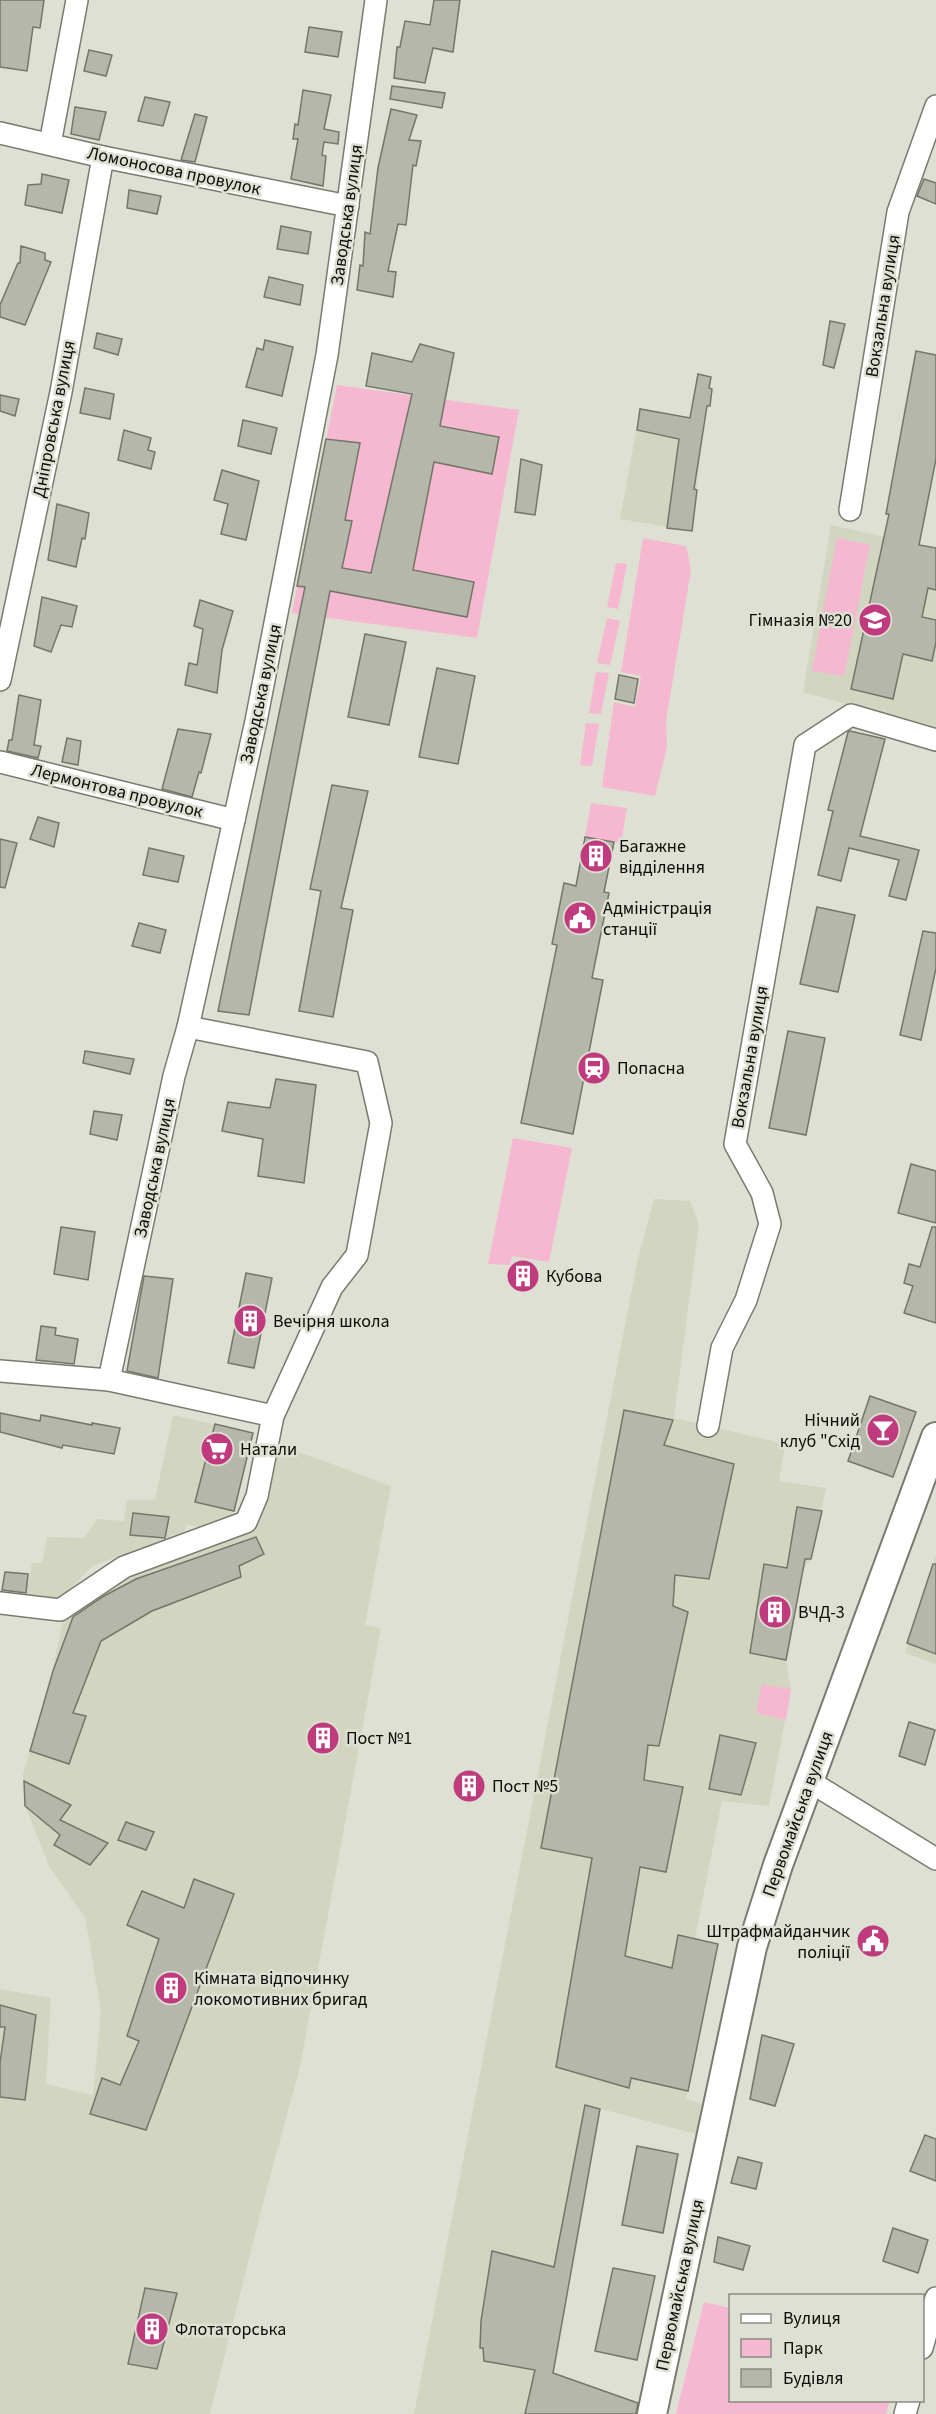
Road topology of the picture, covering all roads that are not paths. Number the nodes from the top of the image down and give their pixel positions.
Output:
1 (76, 0) edge
2 (376, 0) edge
3 (936, 106) edge
4 (0, 134) edge
5 (50, 144) junction
6 (103, 157) junction
7 (348, 206) junction
8 (850, 510) dead end
9 (0, 680) edge
10 (936, 740) edge
11 (0, 762) edge
12 (234, 820) junction
13 (188, 1027) junction
14 (0, 1371) edge
15 (109, 1380) junction
16 (273, 1416) junction
17 (708, 1426) dead end
18 (936, 1437) edge
19 (0, 1604) edge
20 (809, 1781) junction
21 (936, 1860) edge
22 (936, 2298) edge
23 (924, 2341) edge
24 (652, 2414) edge

1 - 5 street
2 - 7 street, Заводська вулиця
3 - 8 street, Вокзальна вулиця
4 - 5 street, Ломоносова провулок
5 - 6 street, Ломоносова провулок
6 - 7 street, Ломоносова провулок
6 - 9 street, Дніпровська вулиця
7 - 12 street, Заводська вулиця
10 - 17 street, Вокзальна вулиця
11 - 12 street, Лермонтова провулок
12 - 13 street, Заводська вулиця
13 - 15 street, Заводська вулиця
13 - 16 street
14 - 15 street
15 - 16 street
16 - 19 street
18 - 20 street, Первомайська вулиця
20 - 21 street
20 - 24 street, Первомайська вулиця
22 - 23 street

